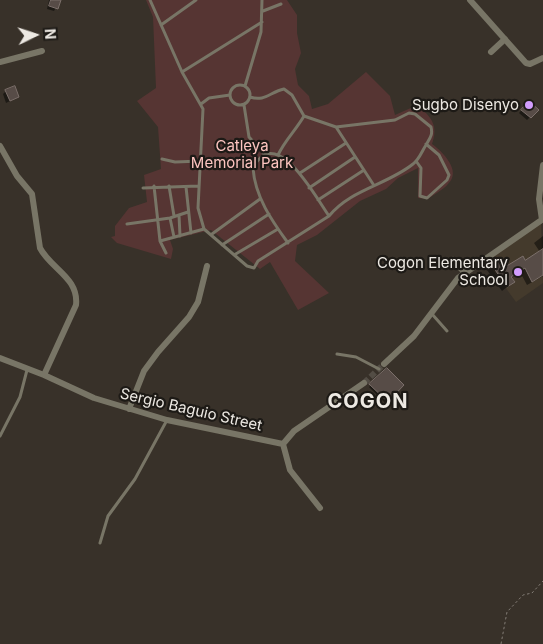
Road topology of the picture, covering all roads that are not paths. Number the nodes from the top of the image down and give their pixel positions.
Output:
1 (150, 0) edge
2 (196, 0) edge
3 (262, 0) edge
4 (470, 0) edge
5 (281, 4) dead end
6 (263, 11) junction
7 (262, 22) junction
8 (161, 25) junction
9 (506, 39) junction
10 (42, 51) dead end
11 (491, 52) dead end
12 (543, 58) edge
13 (0, 62) edge
14 (182, 72) junction
15 (245, 86) junction
16 (230, 95) junction
17 (250, 97) junction
18 (201, 104) junction
19 (244, 105) junction
20 (304, 116) junction
21 (336, 126) junction
22 (346, 143) junction
23 (426, 144) junction
24 (0, 146) edge
25 (278, 154) junction
26 (266, 156) junction
27 (355, 157) junction
28 (162, 159) dead end
29 (201, 161) junction
30 (416, 161) junction
31 (543, 165) edge
32 (364, 170) junction
33 (300, 173) junction
34 (373, 184) junction
35 (154, 186) junction
36 (169, 186) junction
37 (198, 186) junction
38 (143, 188) dead end
39 (186, 188) junction
40 (309, 188) junction
41 (260, 199) junction
42 (318, 200) junction
43 (188, 212) junction
44 (269, 214) junction
45 (179, 216) junction
46 (328, 216) junction
47 (172, 217) junction
48 (157, 219) junction
49 (543, 219) edge
50 (127, 224) dead end
51 (204, 229) junction
52 (278, 229) junction
53 (191, 233) junction
54 (212, 234) junction
55 (180, 236) junction
56 (174, 237) junction
57 (160, 241) junction
58 (288, 243) junction
59 (222, 245) junction
60 (166, 253) dead end
61 (234, 255) junction
62 (453, 260) dead end
63 (207, 266) dead end
64 (464, 273) junction
65 (432, 313) junction
66 (447, 331) dead end
67 (337, 354) dead end
68 (0, 358) edge
69 (384, 364) tunnel mouth
70 (27, 368) junction
71 (379, 369) dead end
72 (44, 375) junction
73 (364, 383) tunnel mouth
74 (129, 409) junction
75 (167, 420) junction
76 (0, 436) edge
77 (282, 444) junction
78 (320, 508) dead end
79 (100, 543) dead end

1 - 8 lane
2 - 8 lane
3 - 6 lane
4 - 9 street
5 - 6 lane
6 - 7 lane
7 - 14 lane
7 - 15 lane
8 - 14 lane
9 - 11 street
9 - 12 street
10 - 13 street
14 - 18 lane
15 - 16 lane
15 - 17 lane
16 - 18 lane
16 - 19 lane
17 - 19 lane
17 - 20 lane
18 - 29 lane
19 - 26 lane
20 - 21 lane
20 - 25 lane
21 - 22 lane
21 - 23 lane
22 - 27 lane
22 - 33 lane
23 - 30 lane
23 - 30 lane
24 - 72 street
25 - 26 lane
25 - 33 lane
26 - 41 lane
27 - 32 lane
27 - 40 lane
28 - 29 lane
29 - 37 lane
30 - 34 lane
31 - 49 street
32 - 34 lane
32 - 42 lane
33 - 40 lane
34 - 46 lane
35 - 36 lane
35 - 38 lane
35 - 48 lane
36 - 39 lane
36 - 47 lane
37 - 39 lane
37 - 51 lane
39 - 43 lane
40 - 42 lane
41 - 44 lane
41 - 54 lane
42 - 46 lane
43 - 45 lane
43 - 53 lane
44 - 52 lane
44 - 59 lane
45 - 47 lane
45 - 55 lane
46 - 58 lane
47 - 48 lane
47 - 56 lane
48 - 50 lane
48 - 57 lane
49 - 64 street
51 - 53 lane
51 - 54 lane
52 - 58 lane
52 - 61 lane
53 - 55 lane
54 - 59 lane
55 - 56 lane
56 - 57 lane
57 - 60 lane
58 - 61 lane
59 - 61 lane
62 - 64 street
63 - 74 street
64 - 65 street
65 - 66 lane
65 - 69 street
67 - 71 lane
68 - 70 street, Sergio Baguio Street
70 - 72 street, Sergio Baguio Street
70 - 76 lane
72 - 74 street, Sergio Baguio Street
73 - 77 street
74 - 75 street, Sergio Baguio Street
75 - 77 street, Sergio Baguio Street
75 - 79 lane
77 - 78 street

